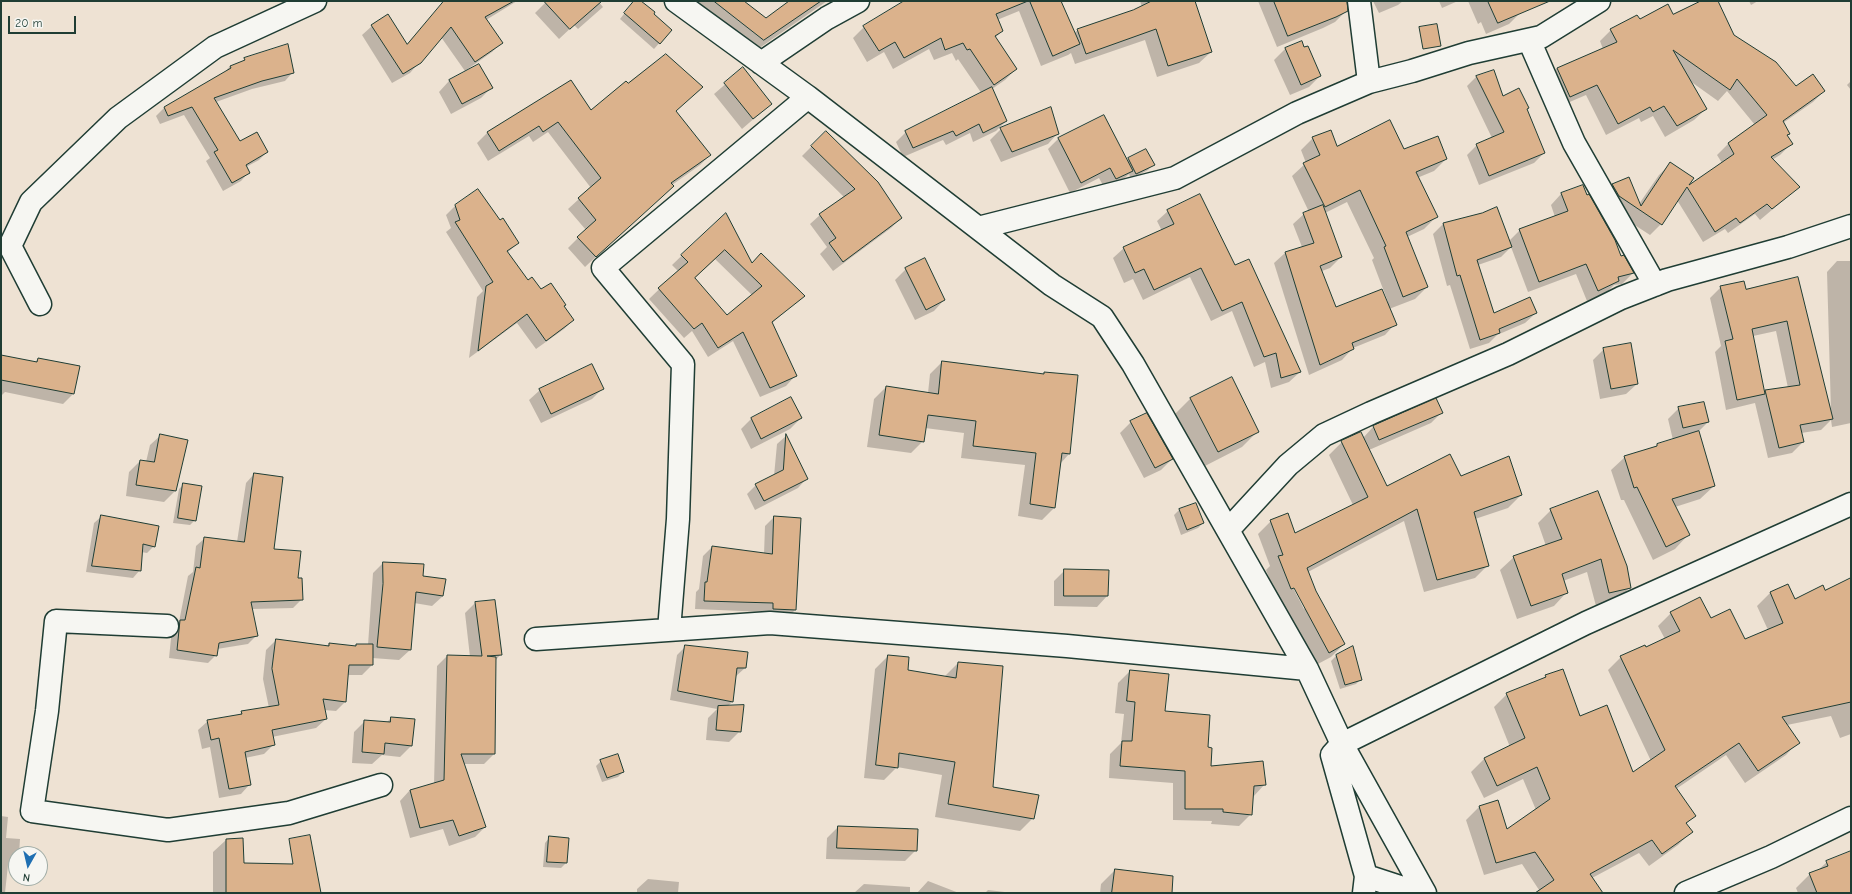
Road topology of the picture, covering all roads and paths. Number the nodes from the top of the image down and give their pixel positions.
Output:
1 (315, 1) edge
2 (676, 1) edge
3 (858, 1) edge
4 (1359, 1) edge
5 (1599, 1) edge
6 (1529, 40) junction
7 (761, 63) junction
8 (1368, 82) junction
9 (808, 97) junction
10 (1851, 226) edge
11 (978, 228) junction
12 (6, 245) edge
13 (1655, 285) junction
14 (40, 304) dead end
15 (1851, 504) edge
16 (1228, 530) junction
17 (167, 626) dead end
18 (669, 630) junction
19 (536, 639) dead end
20 (1307, 669) junction
21 (1342, 744) junction
22 (381, 785) dead end
23 (1851, 818) edge
24 (1365, 884) edge
25 (1418, 893) edge
26 (1425, 893) edge
27 (1686, 893) edge

1 - 12 street
2 - 7 street
3 - 7 street
4 - 8 street
5 - 6 street
6 - 8 street
6 - 13 street
7 - 9 street
8 - 11 street
9 - 11 street
9 - 18 street
10 - 13 street
11 - 16 street
12 - 14 street
13 - 16 street
15 - 21 street
16 - 20 street
17 - 22 street
18 - 19 street
18 - 20 street
20 - 21 street
21 - 24 street
21 - 26 street
23 - 27 street
24 - 25 street

